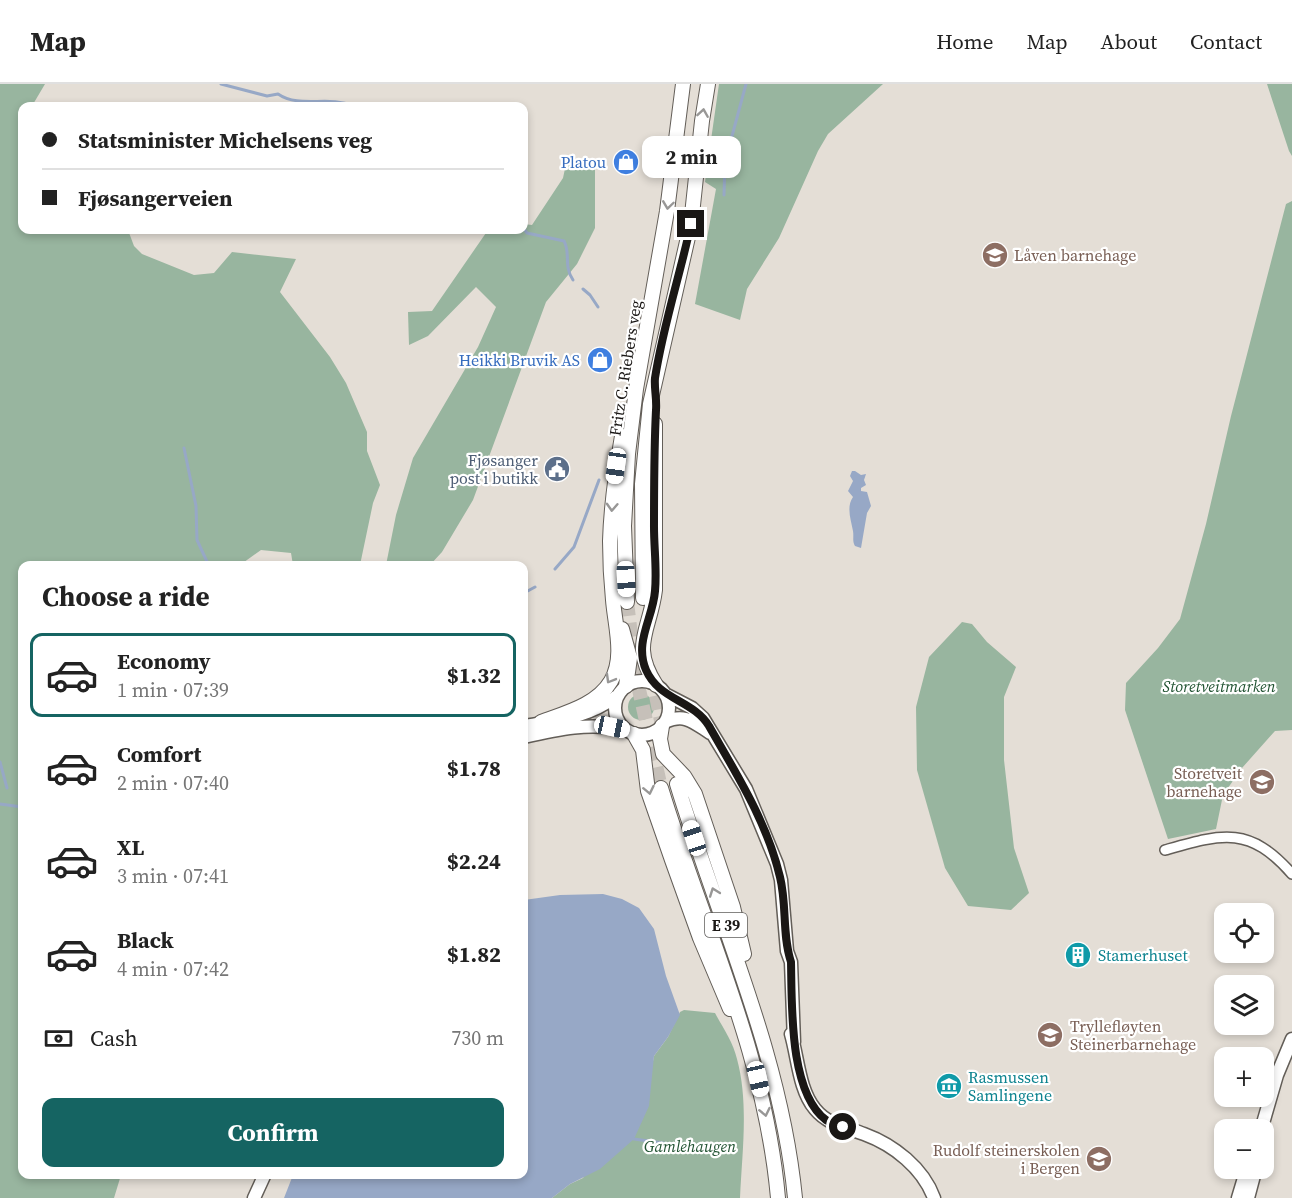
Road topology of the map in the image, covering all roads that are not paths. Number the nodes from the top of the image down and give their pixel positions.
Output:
1 (683, 84) edge
2 (708, 84) edge
3 (655, 380) junction
4 (643, 598) tunnel mouth
5 (620, 602) junction
6 (660, 689) junction
7 (621, 691) junction
8 (541, 722) junction
9 (663, 724) junction
10 (528, 725) edge
11 (630, 732) junction
12 (712, 735) junction
13 (528, 736) edge
14 (677, 784) tunnel mouth
15 (661, 788) tunnel mouth
16 (1165, 850) dead end
17 (1292, 874) edge
18 (746, 1035) junction
19 (1292, 1039) edge
20 (772, 1067) junction
21 (1263, 1119) edge
22 (263, 1179) edge
23 (269, 1179) edge
24 (1244, 1179) edge
25 (1253, 1179) edge
26 (254, 1198) edge
27 (261, 1198) edge
28 (778, 1198) edge
29 (795, 1198) edge
30 (934, 1198) edge
31 (1238, 1198) edge
32 (1248, 1198) edge

1 -> 5 highway, Fritz C. Riebers veg / E 39
3 -> 2 highway, Fritz C. Riebers veg / E 39
3 - 4 highway, Fritz C. Riebers veg / E 39
3 - 6 highway, E 39
5 - 7 highway, E 39
5 -> 8 highway, E 39
6 - 7 main road
6 - 9 main road, E 39
6 - 12 main road
7 - 8 main road
7 - 11 main road, E 39
8 - 10 main road
9 - 11 main road
9 - 12 main road
9 - 20 highway, E 39
11 - 13 main road
11 -> 18 highway, E 39
12 - 30 main road
20 -> 14 highway, E 39
15 - 18 highway, E 39
16 - 17 street
18 -> 28 highway, E 39
19 - 21 main road
20 - 29 highway, E 39
22 - 26 main road
23 - 27 main road
24 - 31 main road
25 - 32 main road

